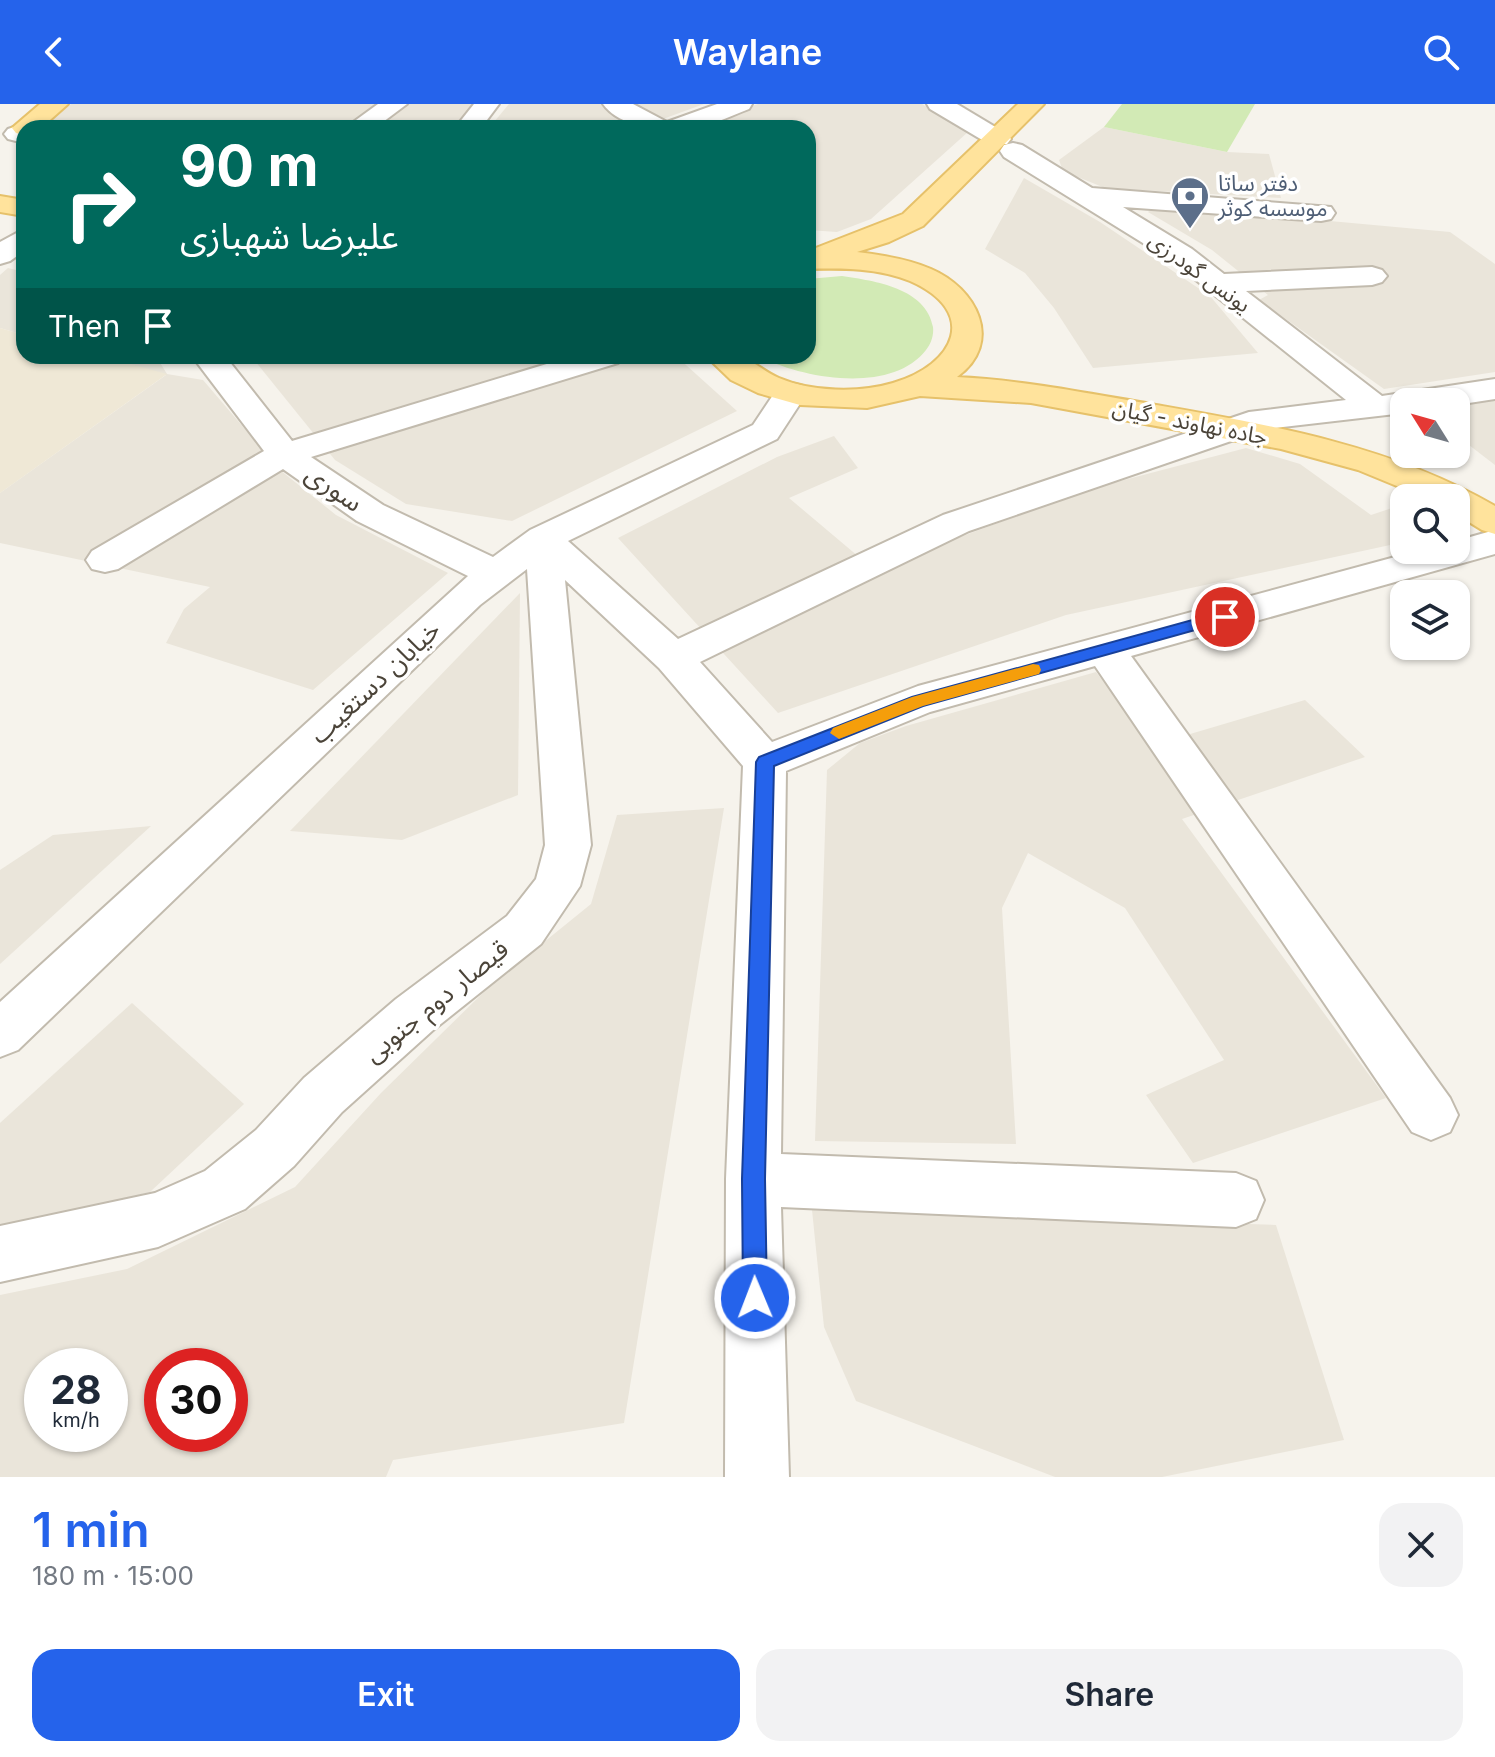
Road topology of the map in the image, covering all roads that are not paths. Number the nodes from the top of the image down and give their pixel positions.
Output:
1 (56, 104) edge
2 (395, 104) edge
3 (487, 104) edge
4 (615, 104) edge
5 (740, 104) edge
6 (939, 104) edge
7 (1032, 104) edge
8 (1059, 104) edge
9 (36, 120) edge
10 (370, 120) edge
11 (474, 120) edge
12 (644, 120) edge
13 (697, 120) edge
14 (1005, 145) junction
15 (1085, 195) junction
16 (1321, 213) dead end
17 (816, 256) edge
18 (816, 259) edge
19 (1372, 276) dead end
20 (924, 278) junction
21 (1218, 283) junction
22 (965, 343) junction
23 (214, 364) edge
24 (581, 364) edge
25 (729, 364) edge
26 (917, 386) junction
27 (1495, 389) edge
28 (791, 393) junction
29 (1470, 393) edge
30 (1390, 405) edge
31 (1249, 424) junction
32 (1390, 445) edge
33 (284, 454) junction
34 (1459, 468) edge
35 (1495, 491) edge
36 (1495, 522) edge
37 (543, 538) junction
38 (1495, 542) edge
39 (105, 560) dead end
40 (496, 574) junction
41 (1105, 650) junction
42 (673, 658) junction
43 (765, 762) junction
44 (0, 1034) edge
45 (1431, 1115) dead end
46 (753, 1179) junction
47 (1236, 1200) dead end
48 (0, 1254) edge
49 (757, 1477) edge

1 - 9 main road
2 - 10 street
3 - 11 street
4 - 12 street
5 - 13 street
6 - 14 street, یونس گودرزی
7 - 14 main road
8 - 14 main road
14 - 15 street, یونس گودرزی
14 - 17 main road
14 - 20 main road
15 - 16 street
15 - 21 street, یونس گودرزی
18 - 20 main road
19 - 21 street
20 - 22 main road
21 - 30 street, یونس گودرزی
22 - 26 main road
22 - 31 main road, جاده نهاوند - گیان
23 - 33 street, سوری
24 - 33 street
25 - 28 main road
26 - 28 main road
26 - 31 main road, جاده نهاوند - گیان
27 - 29 street
28 - 37 street, خیابان دستغیب
30 - 31 street
31 - 32 main road, جاده نهاوند - گیان
31 - 36 main road, جاده نهاوند - گیان
31 - 42 street
33 - 39 street
33 - 40 street, سوری
34 - 35 main road
37 - 40 street, خیابان دستغیب
37 - 42 street
37 - 48 street, قیصار دوم جنوبی
38 - 41 street
40 - 44 street, خیابان دستغیب
41 - 43 street
41 - 45 street
42 - 43 street
43 - 46 street
46 - 47 street
46 - 49 street

